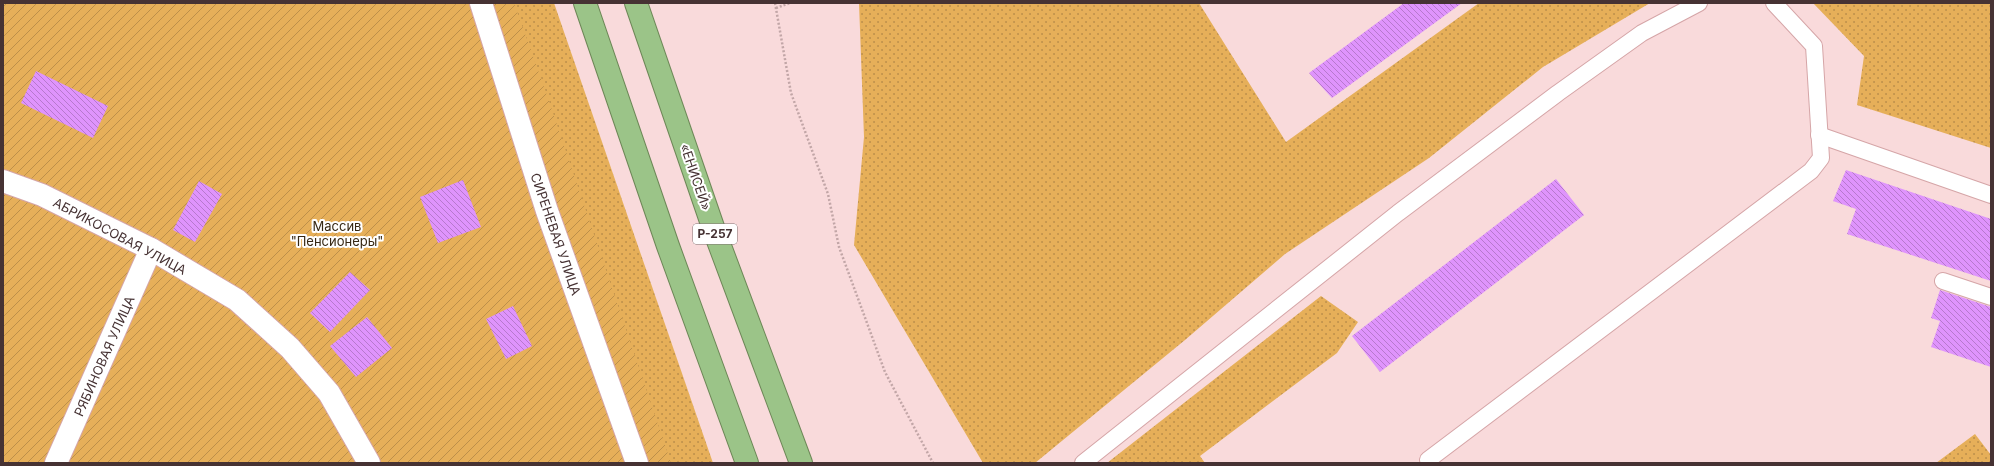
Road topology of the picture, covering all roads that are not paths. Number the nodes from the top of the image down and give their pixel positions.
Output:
1 (481, 3) edge
2 (584, 3) edge
3 (636, 3) edge
4 (1699, 3) edge
5 (1774, 3) edge
6 (1819, 135) junction
7 (3, 181) edge
8 (1991, 195) edge
9 (152, 249) junction
10 (1943, 281) dead end
11 (1991, 297) edge
12 (1428, 460) dead end
13 (56, 463) edge
14 (369, 463) edge
15 (637, 463) edge
16 (746, 463) edge
17 (801, 463) edge
18 (1083, 463) edge

1 - 15 street, СИРЕНЕВАЯ УЛИЦА
2 - 16 highway
3 - 17 highway, «ЕНИСЕЙ» / Р-257
4 - 18 lane
5 - 6 lane
6 - 8 lane
6 - 12 lane
7 - 9 street, АБРИКОСОВАЯ УЛИЦА
9 - 13 street, РЯБИНОВАЯ УЛИЦА
9 - 14 street, АБРИКОСОВАЯ УЛИЦА
10 - 11 lane

